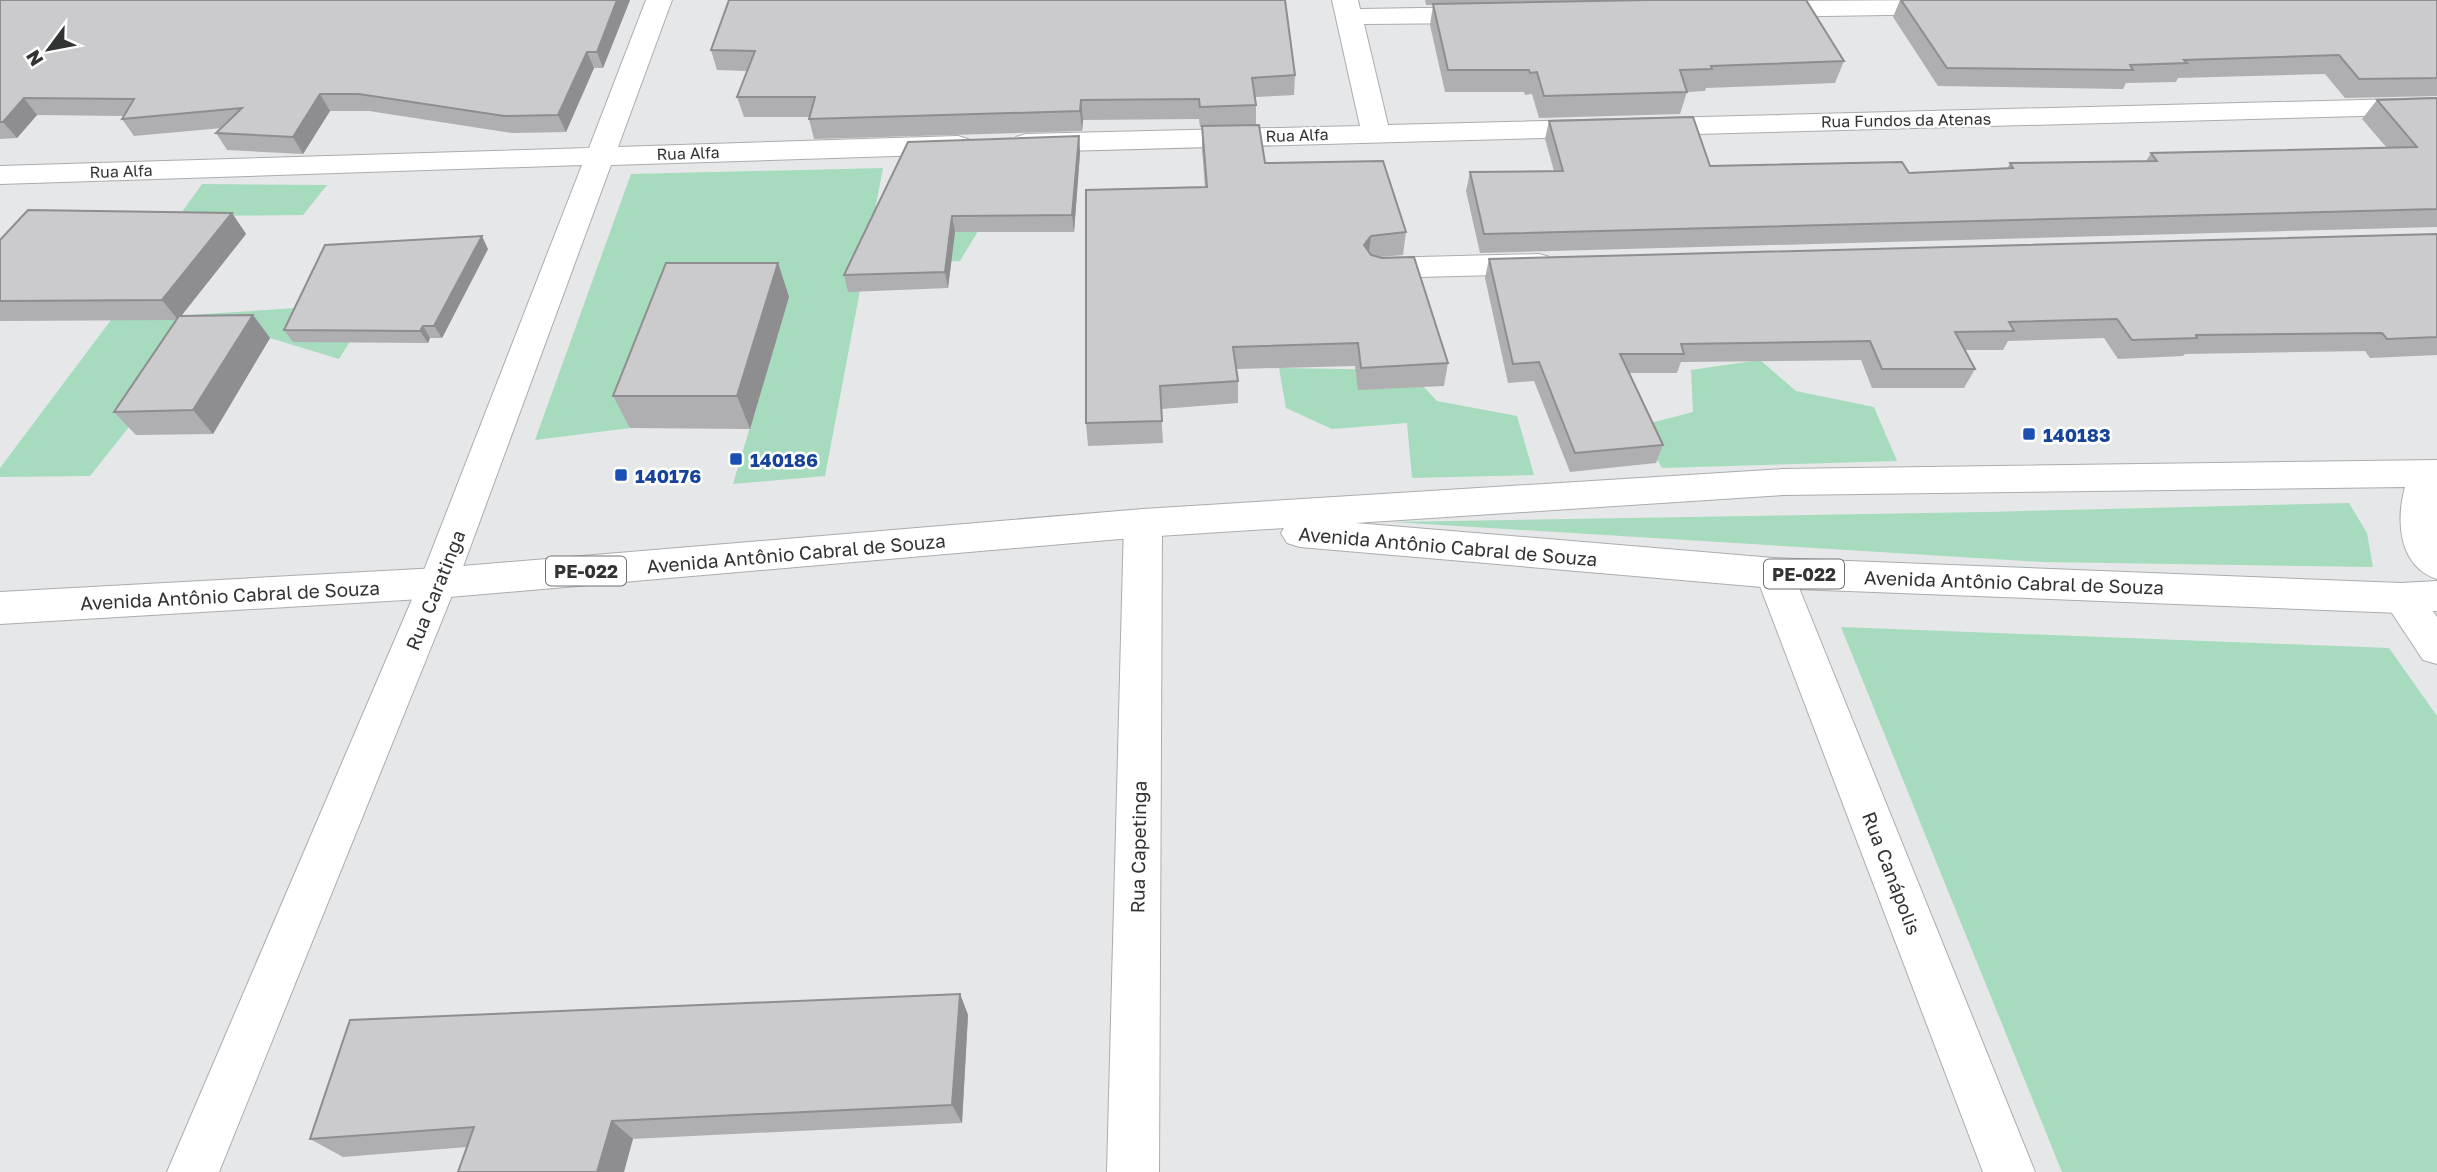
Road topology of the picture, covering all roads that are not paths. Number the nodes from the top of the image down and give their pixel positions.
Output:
1 (659, 0) edge
2 (1975, 5) edge
3 (1348, 8) edge
4 (1739, 10) edge
5 (1503, 14) edge
6 (2437, 106) edge
7 (1376, 133) junction
8 (602, 156) junction
9 (0, 175) edge
10 (1561, 263) edge
11 (1380, 268) edge
12 (2432, 474) edge
13 (1158, 522) junction
14 (2437, 564) edge
15 (1774, 573) junction
16 (438, 583) junction
17 (2419, 597) edge
18 (0, 608) edge
19 (2437, 648) edge
20 (193, 1172) edge
21 (1133, 1172) edge
22 (2009, 1172) edge

1 - 8 street, Rua Caratinga
2 - 4 street
3 - 5 street
3 - 7 street
6 - 7 street, Rua Fundos da Atenas
7 - 8 street, Rua Alfa
8 - 9 street, Rua Alfa
8 - 16 street, Rua Caratinga
10 - 11 street
12 - 13 street, Avenida Antônio Cabral de Souza / PE-022
12 - 14 street
13 - 15 street, Avenida Antônio Cabral de Souza / PE-022
13 - 16 street, Avenida Antônio Cabral de Souza / PE-022
13 - 21 street, Rua Capetinga
15 - 17 street, Avenida Antônio Cabral de Souza / PE-022
15 - 22 street, Rua Canápolis
16 - 18 street, Avenida Antônio Cabral de Souza / PE-022
16 - 20 street, Rua Caratinga
17 - 19 street

